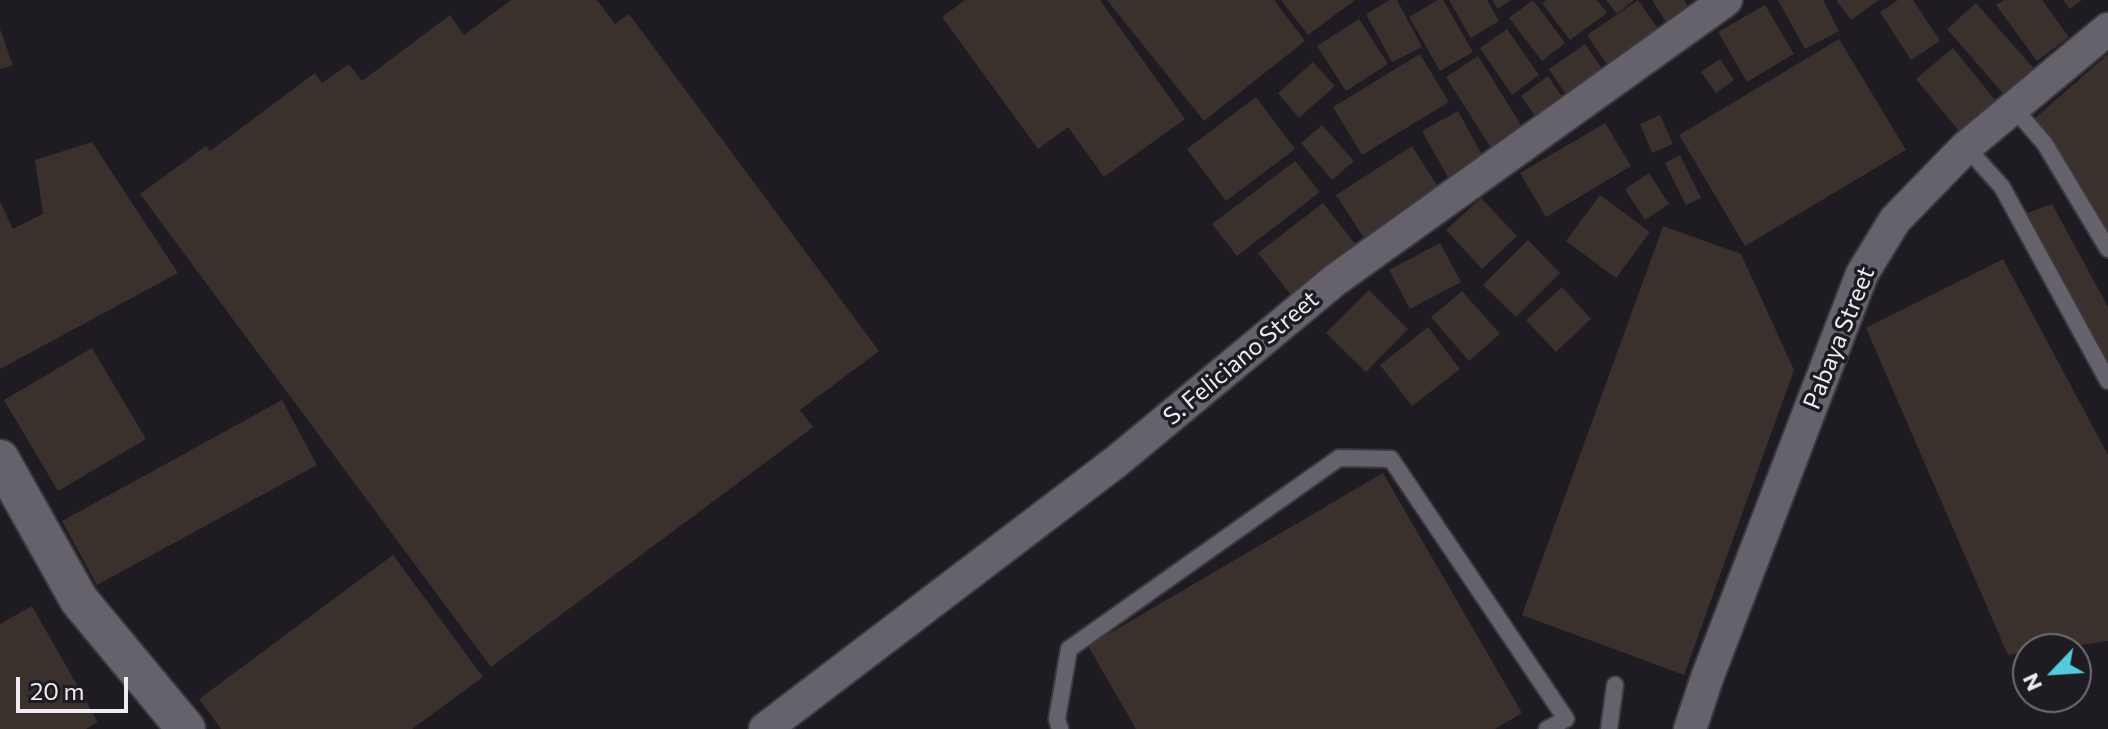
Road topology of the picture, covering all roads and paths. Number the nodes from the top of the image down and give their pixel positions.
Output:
1 (1726, 0) edge
2 (2108, 29) edge
3 (2012, 106) junction
4 (1966, 147) junction
5 (2108, 249) edge
6 (2108, 381) edge
7 (0, 459) edge
8 (1615, 685) dead end
9 (186, 729) edge
10 (765, 729) edge
11 (1060, 729) edge
12 (1547, 729) edge
13 (1609, 729) edge
14 (1690, 729) edge

1 - 10 street, S. Feliciano Street
2 - 3 street, Pabaya Street
3 - 4 street, Pabaya Street
3 - 5 lane
4 - 6 lane
4 - 14 street, Pabaya Street
7 - 9 street
8 - 13 lane
11 - 12 lane

